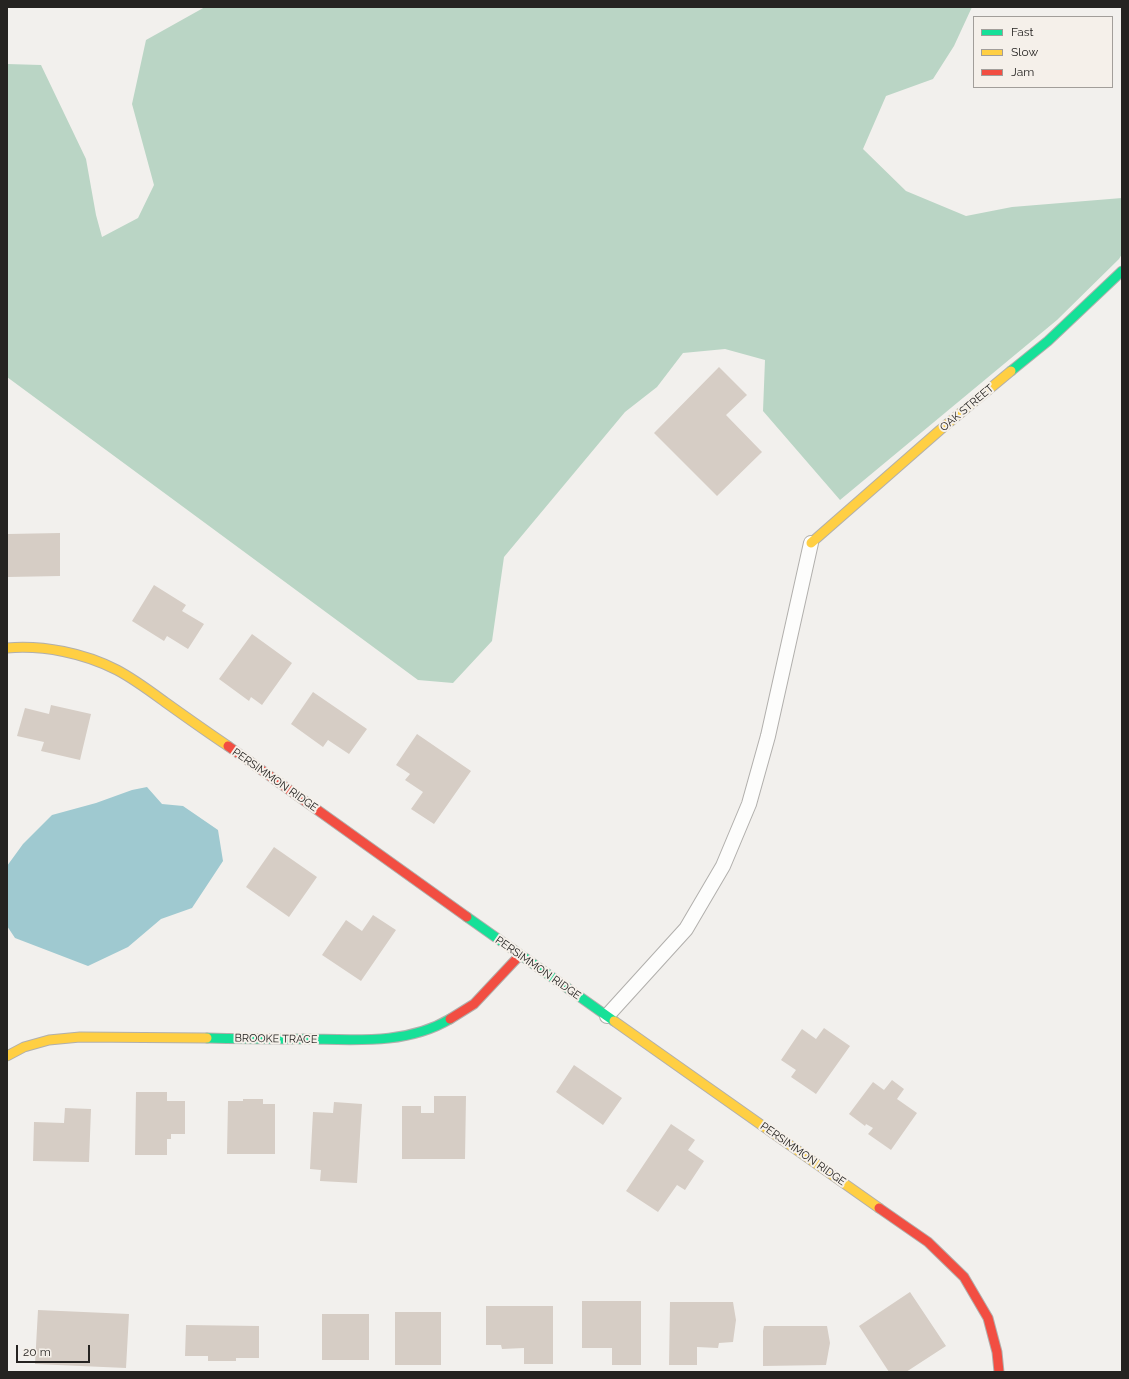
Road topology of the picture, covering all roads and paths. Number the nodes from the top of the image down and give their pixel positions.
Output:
1 (1122, 271) edge
2 (811, 543) joint
3 (7, 648) edge
4 (520, 954) junction
5 (607, 1016) junction
6 (7, 1056) edge
7 (999, 1372) edge

1 - 2 street, OAK STREET
2 - 5 lane
3 - 4 street, PERSIMMON RIDGE
4 - 5 street, PERSIMMON RIDGE
4 - 6 street, BROOKE TRACE
5 - 7 street, PERSIMMON RIDGE

